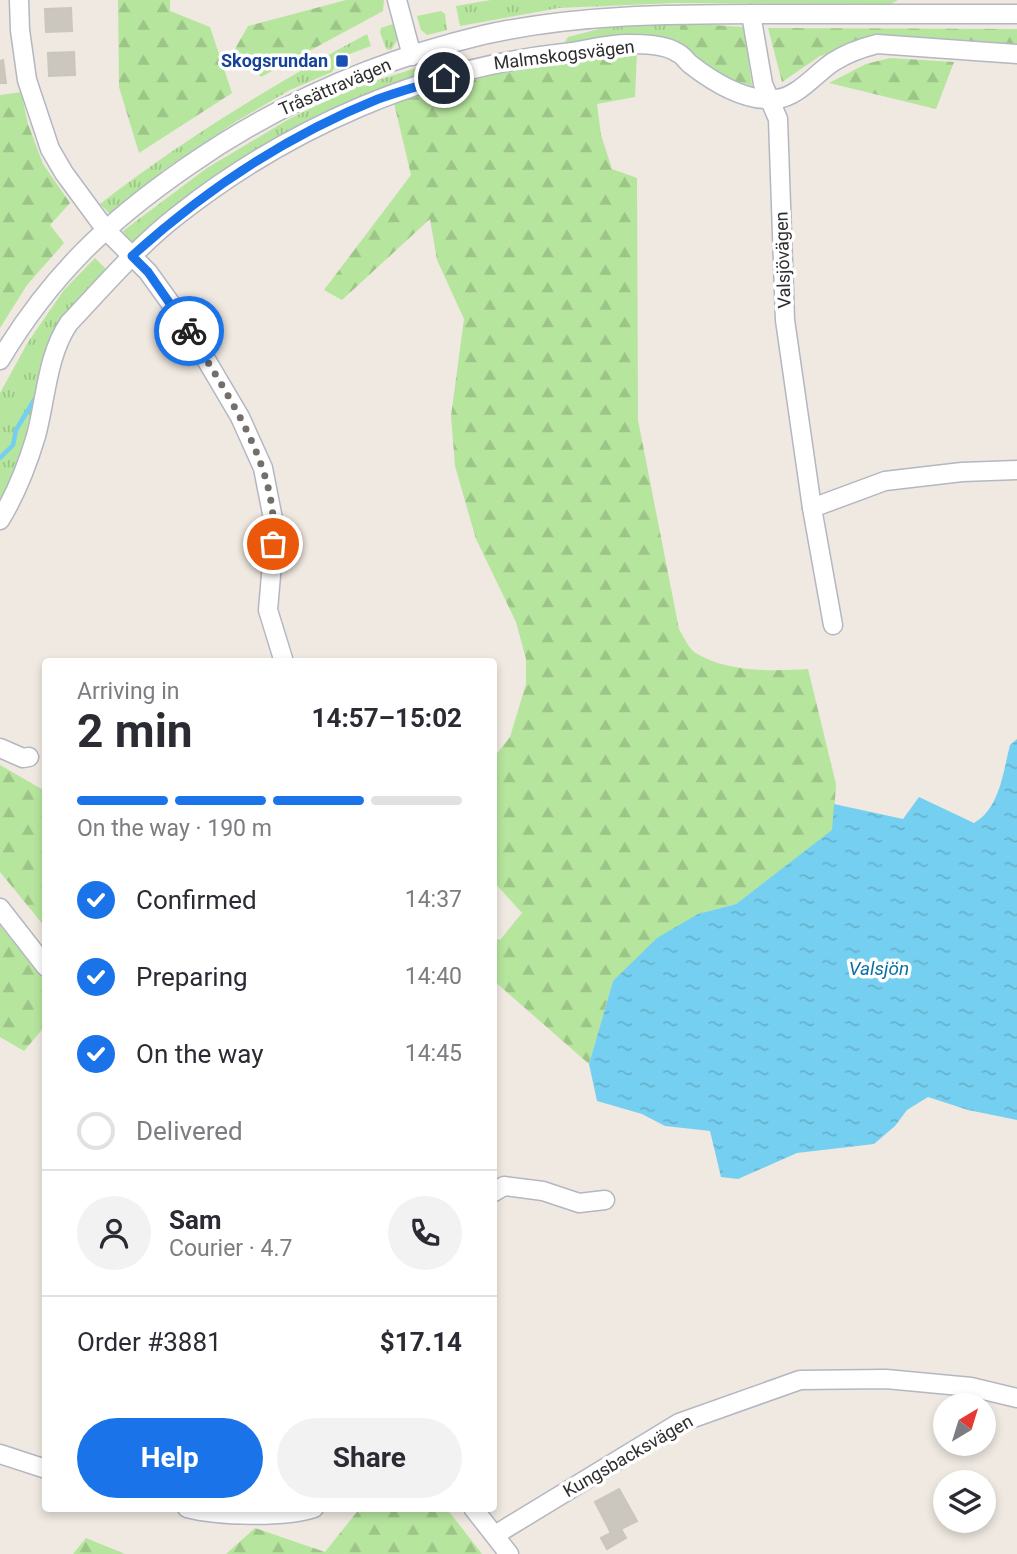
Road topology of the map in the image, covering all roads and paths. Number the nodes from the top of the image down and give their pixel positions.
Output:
1 (19, 0) edge
2 (397, 0) edge
3 (922, 7) edge
4 (751, 14) junction
5 (1017, 14) edge
6 (1017, 54) edge
7 (412, 56) junction
8 (770, 99) junction
9 (106, 230) junction
10 (132, 256) junction
11 (0, 360) edge
12 (1017, 470) edge
13 (812, 508) junction
14 (0, 520) edge
15 (833, 625) dead end
16 (283, 658) edge
17 (0, 748) edge
18 (29, 757) dead end
19 (0, 908) edge
20 (42, 962) edge
21 (497, 1190) edge
22 (604, 1200) dead end
23 (1017, 1398) edge
24 (0, 1454) edge
25 (42, 1468) edge
26 (213, 1512) edge
27 (302, 1512) edge
28 (476, 1512) edge
29 (495, 1535) junction
30 (509, 1554) edge

1 - 9 street
2 - 7 street
3 - 4 street, Tråsättravägen
3 - 5 street, Tråsättravägen
4 - 7 street, Tråsättravägen
4 - 8 street, Valsjövägen
6 - 8 street
7 - 9 street, Tråsättravägen
8 - 10 street, Malmskogsvägen
8 - 13 street, Valsjövägen
9 - 10 street
9 - 11 street, Tråsättravägen
10 - 14 street, Malmskogsvägen
10 - 16 street
12 - 13 street
13 - 15 street, Valsjövägen
17 - 18 street
19 - 20 street
21 - 22 street
23 - 29 street, Kungsbacksvägen
24 - 25 street
26 - 27 street
28 - 29 street
29 - 30 street

